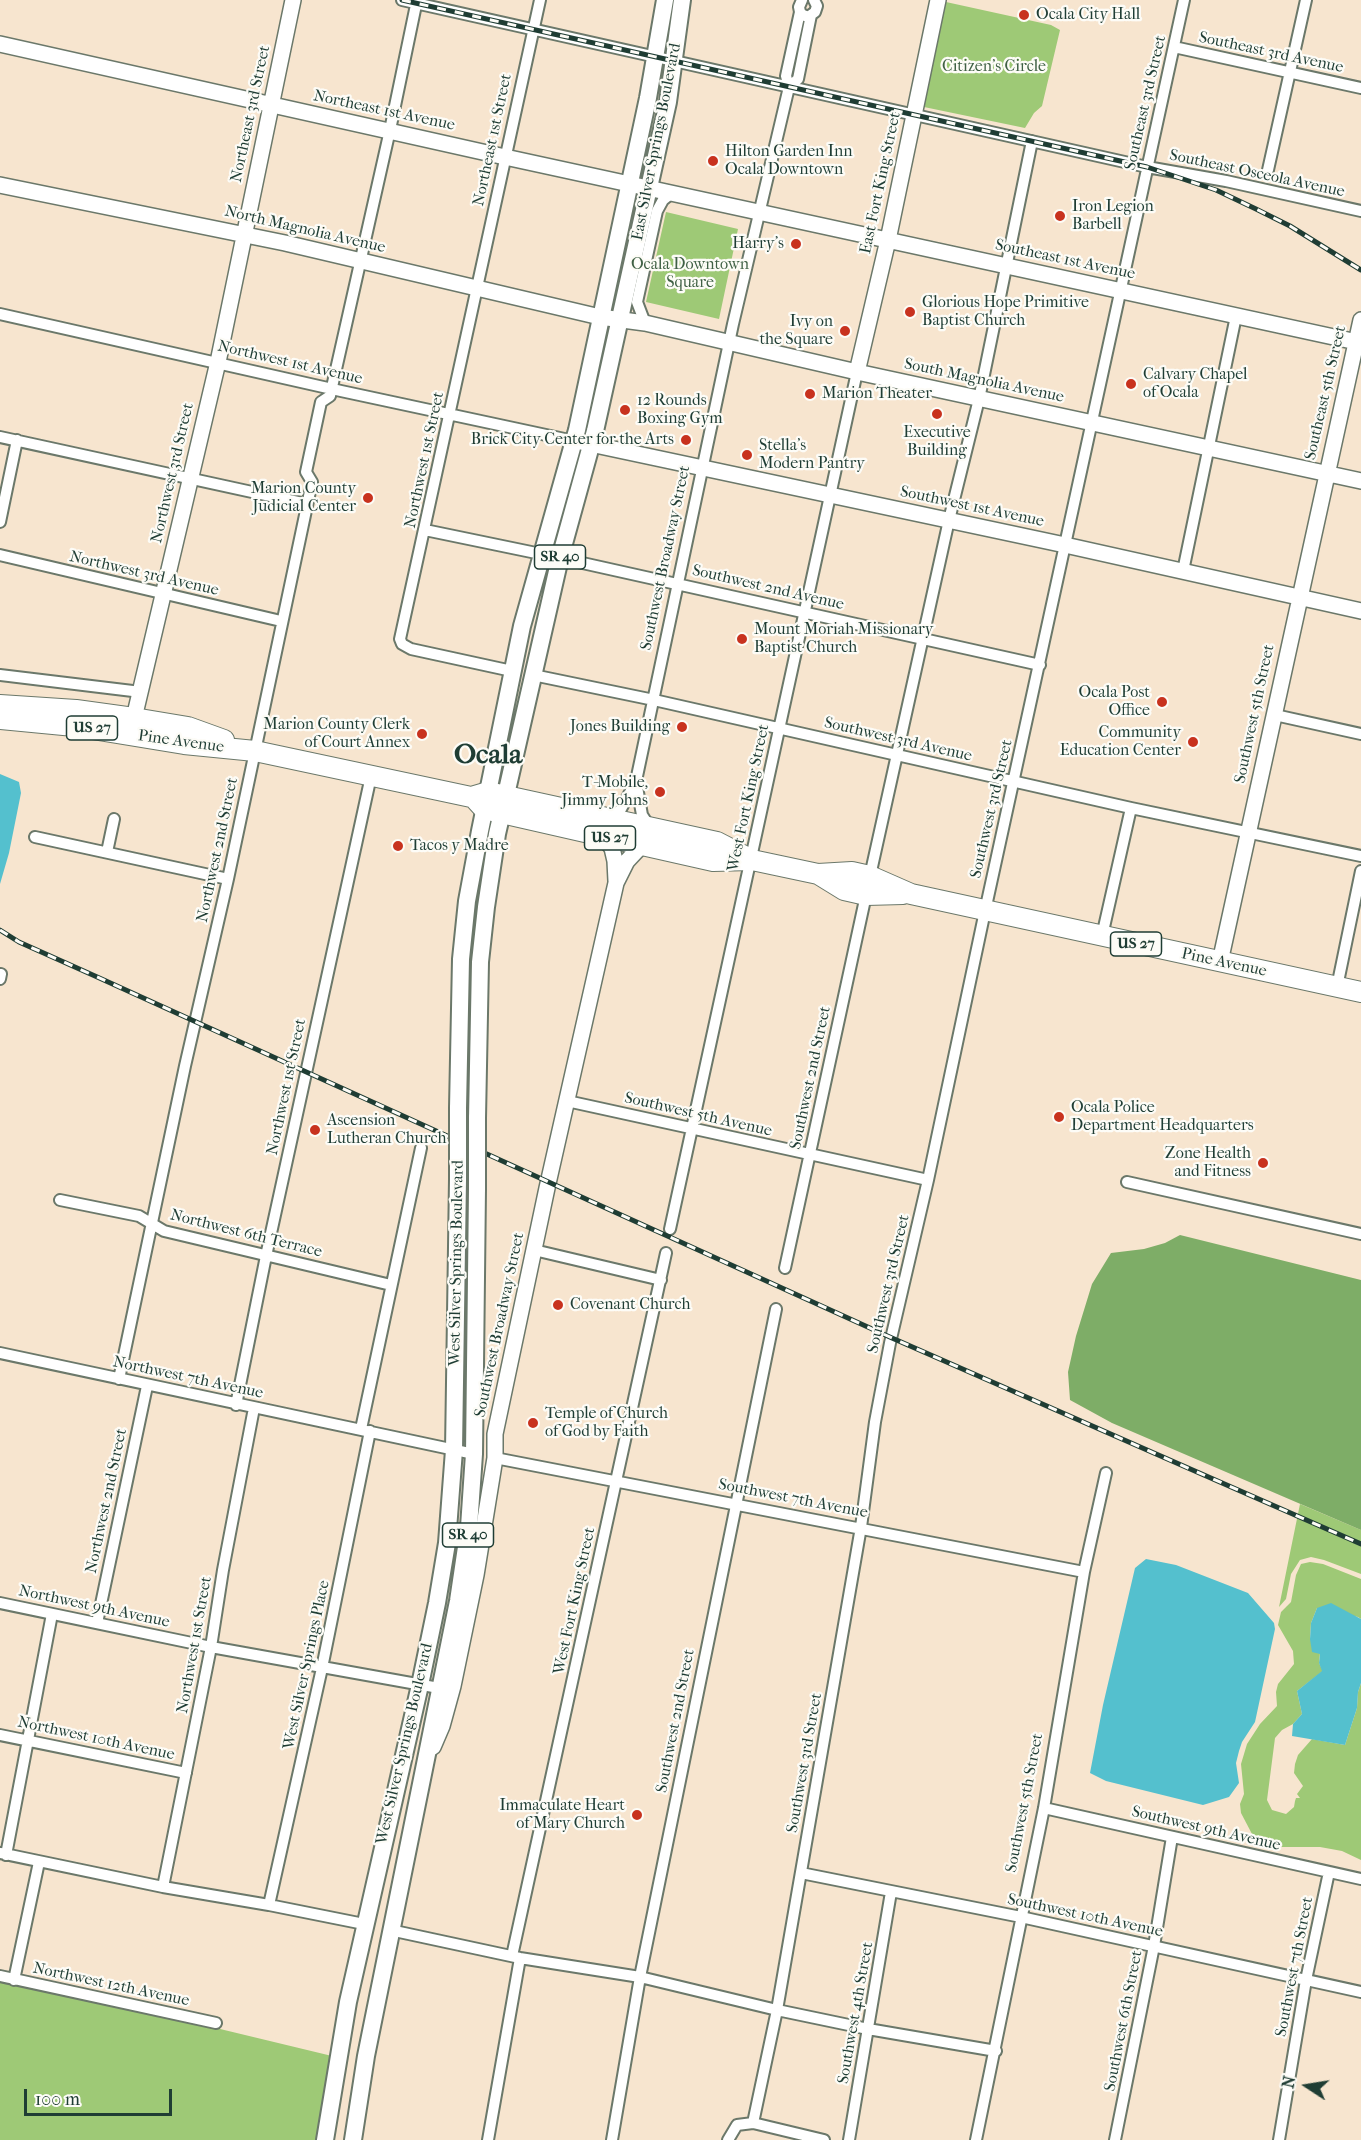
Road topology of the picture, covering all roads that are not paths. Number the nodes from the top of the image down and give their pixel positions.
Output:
1 (293, 0) edge
2 (402, 0) edge
3 (540, 0) edge
4 (665, 0) edge
5 (682, 0) edge
6 (802, 0) edge
7 (814, 0) edge
8 (938, 0) edge
9 (1184, 0) edge
10 (1306, 0) edge
11 (417, 2) edge
12 (800, 12) junction
13 (812, 15) junction
14 (533, 29) junction
15 (0, 44) edge
16 (1174, 47) junction
17 (656, 57) junction
18 (674, 61) junction
19 (1290, 72) junction
20 (789, 87) junction
21 (1361, 88) edge
22 (272, 105) junction
23 (914, 115) junction
24 (390, 130) junction
25 (1032, 141) junction
26 (505, 157) junction
27 (1147, 167) junction
28 (1268, 170) dead end
29 (629, 183) junction
30 (0, 185) edge
31 (649, 187) junction
32 (673, 192) junction
33 (761, 211) junction
34 (1361, 211) edge
35 (245, 235) junction
36 (888, 240) junction
37 (360, 262) junction
38 (1006, 266) junction
39 (477, 287) junction
40 (1120, 290) junction
41 (0, 314) edge
42 (1236, 316) junction
43 (600, 317) junction
44 (620, 319) junction
45 (1361, 320) edge
46 (645, 322) junction
47 (730, 342) junction
48 (1359, 343) edge
49 (218, 362) junction
50 (857, 372) junction
51 (332, 387) junction
52 (979, 399) junction
53 (450, 415) junction
54 (1092, 424) junction
55 (0, 437) edge
56 (17, 440) junction
57 (574, 441) junction
58 (592, 445) junction
59 (1209, 448) junction
60 (703, 468) junction
61 (1327, 474) junction
62 (190, 477) junction
63 (1361, 481) edge
64 (831, 496) junction
65 (558, 498) junction
66 (307, 504) junction
67 (949, 520) junction
68 (0, 522) edge
69 (425, 530) junction
70 (1065, 545) junction
71 (541, 554) junction
72 (0, 555) edge
73 (560, 558) junction
74 (1183, 571) junction
75 (679, 584) junction
76 (164, 595) junction
77 (1299, 597) junction
78 (1361, 611) edge
79 (804, 612) junction
80 (545, 617) junction
81 (281, 621) junction
82 (923, 639) junction
83 (1040, 664) junction
84 (512, 671) junction
85 (0, 675) edge
86 (533, 675) junction
87 (141, 692) junction
88 (654, 700) junction
89 (0, 705) edge
90 (1275, 715) junction
91 (134, 718) junction
92 (0, 719) edge
93 (779, 728) junction
94 (1361, 734) edge
95 (255, 751) junction
96 (897, 755) junction
97 (371, 776) junction
98 (636, 781) junction
99 (1014, 781) junction
100 (491, 802) junction
101 (1131, 808) junction
102 (114, 819) dead end
103 (606, 828) junction
104 (1249, 831) junction
105 (645, 836) junction
106 (35, 837) dead end
107 (106, 852) junction
108 (1361, 856) edge
109 (752, 860) junction
110 (1361, 871) edge
111 (228, 879) junction
112 (616, 883) junction
113 (868, 886) junction
114 (985, 911) junction
115 (1102, 936) junction
116 (1220, 962) junction
117 (1337, 987) junction
118 (1361, 992) edge
119 (567, 1101) junction
120 (693, 1129) junction
121 (421, 1148) dead end
122 (810, 1156) junction
123 (928, 1180) junction
124 (1127, 1182) dead end
125 (60, 1200) dead end
126 (152, 1225) junction
127 (670, 1229) dead end
128 (1361, 1234) edge
129 (534, 1250) junction
130 (666, 1253) dead end
131 (266, 1256) junction
132 (785, 1268) dead end
133 (660, 1280) junction
134 (391, 1285) junction
135 (776, 1309) dead end
136 (0, 1353) edge
137 (119, 1379) junction
138 (147, 1386) junction
139 (236, 1404) junction
140 (254, 1408) junction
141 (366, 1430) junction
142 (454, 1450) junction
143 (474, 1454) junction
144 (495, 1458) junction
145 (1106, 1473) dead end
146 (616, 1482) junction
147 (735, 1504) junction
148 (861, 1527) junction
149 (1084, 1572) junction
150 (0, 1603) edge
151 (52, 1614) junction
152 (97, 1623) junction
153 (211, 1647) junction
154 (322, 1668) junction
155 (420, 1685) junction
156 (440, 1688) junction
157 (0, 1735) edge
158 (28, 1741) junction
159 (186, 1773) junction
160 (422, 1773) junction
161 (394, 1794) junction
162 (1044, 1808) junction
163 (1172, 1837) junction
164 (3, 1854) edge
165 (39, 1862) junction
166 (1329, 1872) junction
167 (801, 1873) junction
168 (1361, 1879) edge
169 (163, 1887) junction
170 (891, 1892) junction
171 (269, 1905) junction
172 (1022, 1917) junction
173 (364, 1924) junction
174 (390, 1930) junction
175 (1154, 1946) junction
176 (516, 1957) junction
177 (0, 1976) edge
178 (640, 1977) junction
179 (14, 1980) junction
180 (1306, 1980) junction
181 (1361, 1992) edge
182 (777, 2010) junction
183 (216, 2023) dead end
184 (868, 2029) junction
185 (996, 2050) junction
186 (366, 2056) junction
187 (753, 2123) junction
188 (325, 2140) edge
189 (353, 2140) edge
190 (488, 2140) edge
191 (612, 2140) edge
192 (728, 2140) edge
193 (824, 2140) edge
194 (849, 2140) edge
195 (976, 2140) edge
196 (1115, 2140) edge
197 (1279, 2140) edge

1 - 22 street, Northeast 3rd Street
2 - 11 street, Southeast Osceola Avenue
3 - 14 street, Northeast 1st Street
4 - 17 main road, East Silver Springs Boulevard / SR 40
5 - 18 main road, East Silver Springs Boulevard / SR 40
6 - 12 street
7 - 13 street
8 - 23 street, East Fort King Street
9 - 16 street, Southeast 3rd Street
10 - 19 street
11 - 14 street, Southeast Osceola Avenue
11 - 24 street, Northwest 2nd Street
12 - 13 street
12 - 20 street
13 - 20 street
14 - 17 street, Southeast Osceola Avenue
14 - 26 street, Northeast 1st Street
15 - 22 street, Northeast 1st Avenue
16 - 19 street, Southeast 3rd Avenue
16 - 27 street, Southeast 3rd Street
17 - 18 street, Southeast Osceola Avenue
17 - 29 main road, East Silver Springs Boulevard / SR 40
18 - 20 street, Southeast Osceola Avenue
18 - 31 main road, East Silver Springs Boulevard / SR 40
19 - 21 street, Southeast 3rd Avenue
19 - 28 street
20 - 23 street, Southeast Osceola Avenue
20 - 33 street, Southwest Broadway Street
22 - 24 street, Northeast 1st Avenue
22 - 35 street, Northeast 3rd Street
23 - 25 street, Southeast Osceola Avenue
23 - 36 street, East Fort King Street
24 - 26 street, Northeast 1st Avenue
24 - 37 street, Northwest 2nd Street
25 - 27 street, Southeast Osceola Avenue
25 - 38 street, Southwest 2nd Street
26 - 29 street, Northeast 1st Avenue
26 - 39 street, Northeast 1st Street
27 - 34 street, Southeast Osceola Avenue
27 - 40 street, Southeast 3rd Street
29 - 31 street, Northeast 1st Avenue
29 - 43 main road, East Silver Springs Boulevard / SR 40
30 - 35 street, North Magnolia Avenue
31 - 32 street, Northeast 1st Avenue
31 - 44 main road, East Silver Springs Boulevard / SR 40
32 - 33 street, Northeast 1st Avenue
32 - 46 street
33 - 36 street, Southeast 1st Avenue
33 - 47 street, Southwest Broadway Street
35 - 37 street, North Magnolia Avenue
35 - 49 street, Northwest 3rd Street
36 - 38 street, Southeast 1st Avenue
36 - 50 street, East Fort King Street
37 - 39 street, North Magnolia Avenue
37 - 51 street, Northwest 2nd Street
38 - 40 street, Southeast 1st Avenue
38 - 52 street, Southwest 2nd Street
39 - 43 street, North Magnolia Avenue
39 - 53 street, Northwest 1st Street
40 - 42 street, Southeast 1st Avenue
40 - 54 street, Southeast 3rd Street
41 - 49 street, Northwest 1st Avenue
42 - 48 street, Southeast 1st Avenue
42 - 59 street
43 - 44 street, South Magnolia Avenue
43 - 57 main road, West Silver Springs Boulevard / SR 40
44 - 46 street, South Magnolia Avenue
44 - 58 main road, West Silver Springs Boulevard / SR 40
45 - 48 street, Southeast 5th Street
46 - 47 street, South Magnolia Avenue
47 - 50 street, South Magnolia Avenue
47 - 60 street, Southwest Broadway Street
48 - 61 street, Southeast 5th Street
49 - 51 street, Northwest 1st Avenue
49 - 62 street, Northwest 3rd Street
50 - 52 street, South Magnolia Avenue
50 - 64 street, West Fort King Street
51 - 53 street, Northwest 1st Avenue
51 - 66 street, Northwest 2nd Street
52 - 54 street, South Magnolia Avenue
52 - 67 street, Southwest 2nd Street
53 - 57 street, Northwest 1st Avenue
53 - 69 street, Northwest 1st Street
54 - 59 street, South Magnolia Avenue
54 - 70 street, Southwest 3rd Street
55 - 56 street
56 - 62 street
56 - 68 street
57 - 58 street, Southwest 1st Avenue
57 - 65 main road, West Silver Springs Boulevard / SR 40
58 - 60 street, Southwest 1st Avenue
58 - 73 main road, West Silver Springs Boulevard / SR 40
59 - 61 street, South Magnolia Avenue
59 - 74 street
60 - 64 street, Southwest 1st Avenue
60 - 75 street, Southwest Broadway Street
61 - 63 street, South Magnolia Avenue
61 - 77 street, Southwest 5th Street
62 - 66 street
62 - 76 street, Northwest 3rd Street
64 - 67 street, Southwest 1st Avenue
64 - 79 street, West Fort King Street
65 - 71 main road, West Silver Springs Boulevard / SR 40
65 - 73 main road
66 - 81 street, Northwest 2nd Street
67 - 70 street, Southwest 1st Avenue
67 - 82 street, Southwest 2nd Street
69 - 71 street
69 - 84 street, Northwest 1st Street
70 - 74 street, Southwest 1st Avenue
70 - 83 street, Southwest 3rd Street
71 - 80 main road
71 - 84 main road, West Silver Springs Boulevard / SR 40
72 - 76 street, Northwest 3rd Avenue
73 - 75 street, Southwest 2nd Avenue
73 - 80 main road, West Silver Springs Boulevard / SR 40
74 - 77 street, Southwest 1st Avenue
75 - 79 street, Southwest 2nd Avenue
75 - 88 street, Southwest Broadway Street
76 - 81 street, Northwest 3rd Avenue
76 - 87 street, Northwest 3rd Street
77 - 78 street, Southwest 1st Avenue
77 - 90 street, Southwest 5th Street
79 - 82 street, Southwest 2nd Avenue
79 - 93 street, West Fort King Street
80 - 86 main road, West Silver Springs Boulevard / SR 40
81 - 95 street, Northwest 2nd Street
82 - 83 street, Southwest 2nd Avenue
82 - 96 street, Southwest 2nd Street
83 - 99 street, Southwest 3rd Street
84 - 100 main road, West Silver Springs Boulevard / SR 40
85 - 87 street
86 - 88 street, Southwest 3rd Avenue
86 - 100 main road, West Silver Springs Boulevard / SR 40
87 - 91 street, Northwest 3rd Street
88 - 93 street, Southwest 3rd Avenue
88 - 98 street, Southwest Broadway Street
89 - 91 highway, Pine Avenue / US 27
90 - 94 street
90 - 104 street, Southwest 5th Street
91 - 95 highway, Pine Avenue / US 27
92 - 95 highway, Pine Avenue / US 27
93 - 96 street, Southwest 3rd Avenue
93 - 109 street, West Fort King Street
95 - 97 highway, Pine Avenue / US 27
95 - 111 street, Northwest 2nd Street
96 - 99 street, Southwest 3rd Avenue
96 - 113 street, Southwest 2nd Street
97 - 100 highway, Pine Avenue / US 27
97 - 131 street, Northwest 1st Street
98 - 103 street, Southwest Broadway Street
98 - 105 street, Southwest Broadway Street
99 - 101 street, Southwest 3rd Avenue
99 - 114 street, Southwest 3rd Street
100 - 103 highway, Pine Avenue / US 27
100 - 142 main road, West Silver Springs Boulevard / SR 40, bridge
100 - 143 main road, West Silver Springs Boulevard / SR 40, bridge
101 - 104 street, Southwest 3rd Avenue
101 - 115 street
102 - 107 street
103 - 105 highway, Pine Avenue / US 27
103 - 112 street, Southwest Broadway Street
104 - 108 street, Southwest 3rd Avenue
104 - 116 street, Southwest 5th Street
105 - 109 highway, Pine Avenue / US 27
105 - 112 street, Southwest Broadway Street
106 - 107 street
107 - 111 street
109 - 113 highway, Pine Avenue / US 27
109 - 120 street, West Fort King Street
110 - 117 street
111 - 126 street, Northwest 2nd Street
112 - 119 street, Southwest Broadway Street
113 - 114 highway, Pine Avenue / US 27
113 - 122 street, Southwest 2nd Street
114 - 115 highway, Pine Avenue / US 27
114 - 123 street, Southwest 3rd Street
115 - 116 highway, Pine Avenue / US 27
116 - 117 highway, Pine Avenue / US 27
117 - 118 highway, Pine Avenue / US 27
119 - 120 street, Southwest 5th Avenue
119 - 129 street, Southwest Broadway Street
120 - 122 street, Southwest 5th Avenue
120 - 127 street, West Fort King Street
121 - 134 street, West Silver Springs Place
122 - 123 street, Southwest 5th Avenue
122 - 132 street, Southwest 2nd Street
123 - 148 street, Southwest 3rd Street
124 - 128 street
125 - 126 street, Northwest 6th Terrace
126 - 131 street, Northwest 6th Terrace
126 - 137 street, Northwest 2nd Street
129 - 133 street
129 - 144 street, Southwest Broadway Street
130 - 133 street, West Fort King Street
131 - 134 street, Northwest 6th Terrace
131 - 139 street, Northwest 1st Street
133 - 146 street, West Fort King Street
134 - 141 street, West Silver Springs Place
135 - 147 street, Southwest 2nd Street
136 - 137 street, Northwest 7th Avenue
137 - 138 street, Northwest 7th Avenue
138 - 139 street, Northwest 7th Avenue
138 - 152 street, Northwest 2nd Street
139 - 140 street, Northwest 7th Avenue
140 - 141 street, Northwest 7th Avenue
140 - 153 street, Northwest 1st Street
141 - 142 street
141 - 154 street, West Silver Springs Place
142 - 143 street
142 - 155 main road, West Silver Springs Boulevard / SR 40
143 - 156 main road, West Silver Springs Boulevard / SR 40
144 - 146 street, Southwest 7th Avenue
144 - 160 street, Southwest Broadway Street
145 - 149 street, Southwest 5th Street
146 - 147 street, Southwest 7th Avenue
146 - 176 street, West Fort King Street
147 - 148 street, Southwest 7th Avenue
147 - 178 street, Southwest 2nd Street
148 - 149 street, Southwest 7th Avenue
148 - 167 street, Southwest 3rd Street
149 - 162 street, Southwest 5th Street
150 - 151 street, Northwest 9th Avenue
151 - 152 street, Northwest 9th Avenue
151 - 158 street
152 - 153 street, Northwest 9th Avenue
153 - 154 street, Northwest 9th Avenue
153 - 159 street, Northwest 1st Street
154 - 155 street
154 - 171 street, West Silver Springs Place
155 - 156 street
155 - 161 main road, West Silver Springs Boulevard / SR 40
156 - 160 main road, West Silver Springs Boulevard / SR 40
157 - 158 street, Northwest 10th Avenue
158 - 159 street, Northwest 10th Avenue
158 - 164 street
159 - 169 street, Northwest 1st Street
160 - 174 main road, West Silver Springs Boulevard / SR 40
161 - 173 main road, West Silver Springs Boulevard / SR 40
161 - 174 main road
162 - 163 street, Southwest 9th Avenue
162 - 172 street, Southwest 5th Street
163 - 166 street, Southwest 9th Avenue
163 - 175 street, Southwest 6th Street
164 - 165 street
165 - 169 street
165 - 179 street
166 - 168 street, Southwest 9th Avenue
166 - 180 street, Southwest 7th Street
167 - 170 street, Southwest 10th Avenue
167 - 182 street, Southwest 3rd Street
169 - 171 street
170 - 172 street, Southwest 10th Avenue
170 - 184 street, Southwest 4th Street
171 - 173 street
172 - 175 street, Southwest 10th Avenue
172 - 185 street, Southwest 5th Street
173 - 186 main road
173 - 188 main road, West Silver Springs Boulevard / SR 40
174 - 176 street
174 - 186 main road, West Silver Springs Boulevard / SR 40
175 - 180 street, Southwest 10th Avenue
175 - 196 street, Southwest 6th Street
176 - 178 street
176 - 190 street, West Fort King Street
177 - 179 street, Northwest 12th Avenue
178 - 182 street
178 - 191 street, Southwest 2nd Street
179 - 183 street, Northwest 12th Avenue
180 - 181 street, Southwest 10th Avenue
180 - 197 street, Southwest 7th Street
182 - 184 street
182 - 187 street, Southwest 3rd Street
184 - 185 street
184 - 194 street, Southwest 4th Street
185 - 195 street, Southwest 5th Street
186 - 189 main road, West Silver Springs Boulevard / SR 40
187 - 192 street
187 - 193 street

